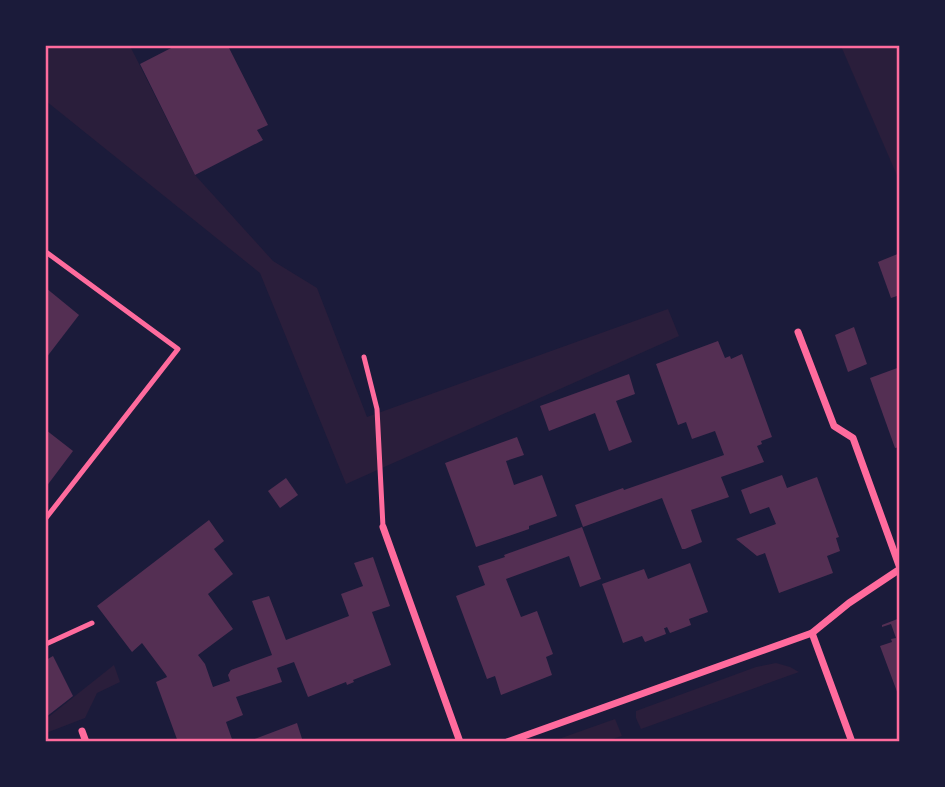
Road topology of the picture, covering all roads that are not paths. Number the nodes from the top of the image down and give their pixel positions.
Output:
1 (46, 252) edge
2 (798, 332) dead end
3 (364, 357) dead end
4 (46, 518) edge
5 (383, 527) joint
6 (900, 568) edge
7 (92, 623) dead end
8 (812, 633) junction
9 (46, 644) edge
10 (82, 731) dead end
11 (86, 741) edge
12 (460, 741) edge
13 (507, 741) edge
14 (852, 741) edge

1 - 4 lane
2 - 6 street
3 - 5 lane
5 - 12 street
6 - 8 street
7 - 9 lane
8 - 13 street
8 - 14 street
10 - 11 street

